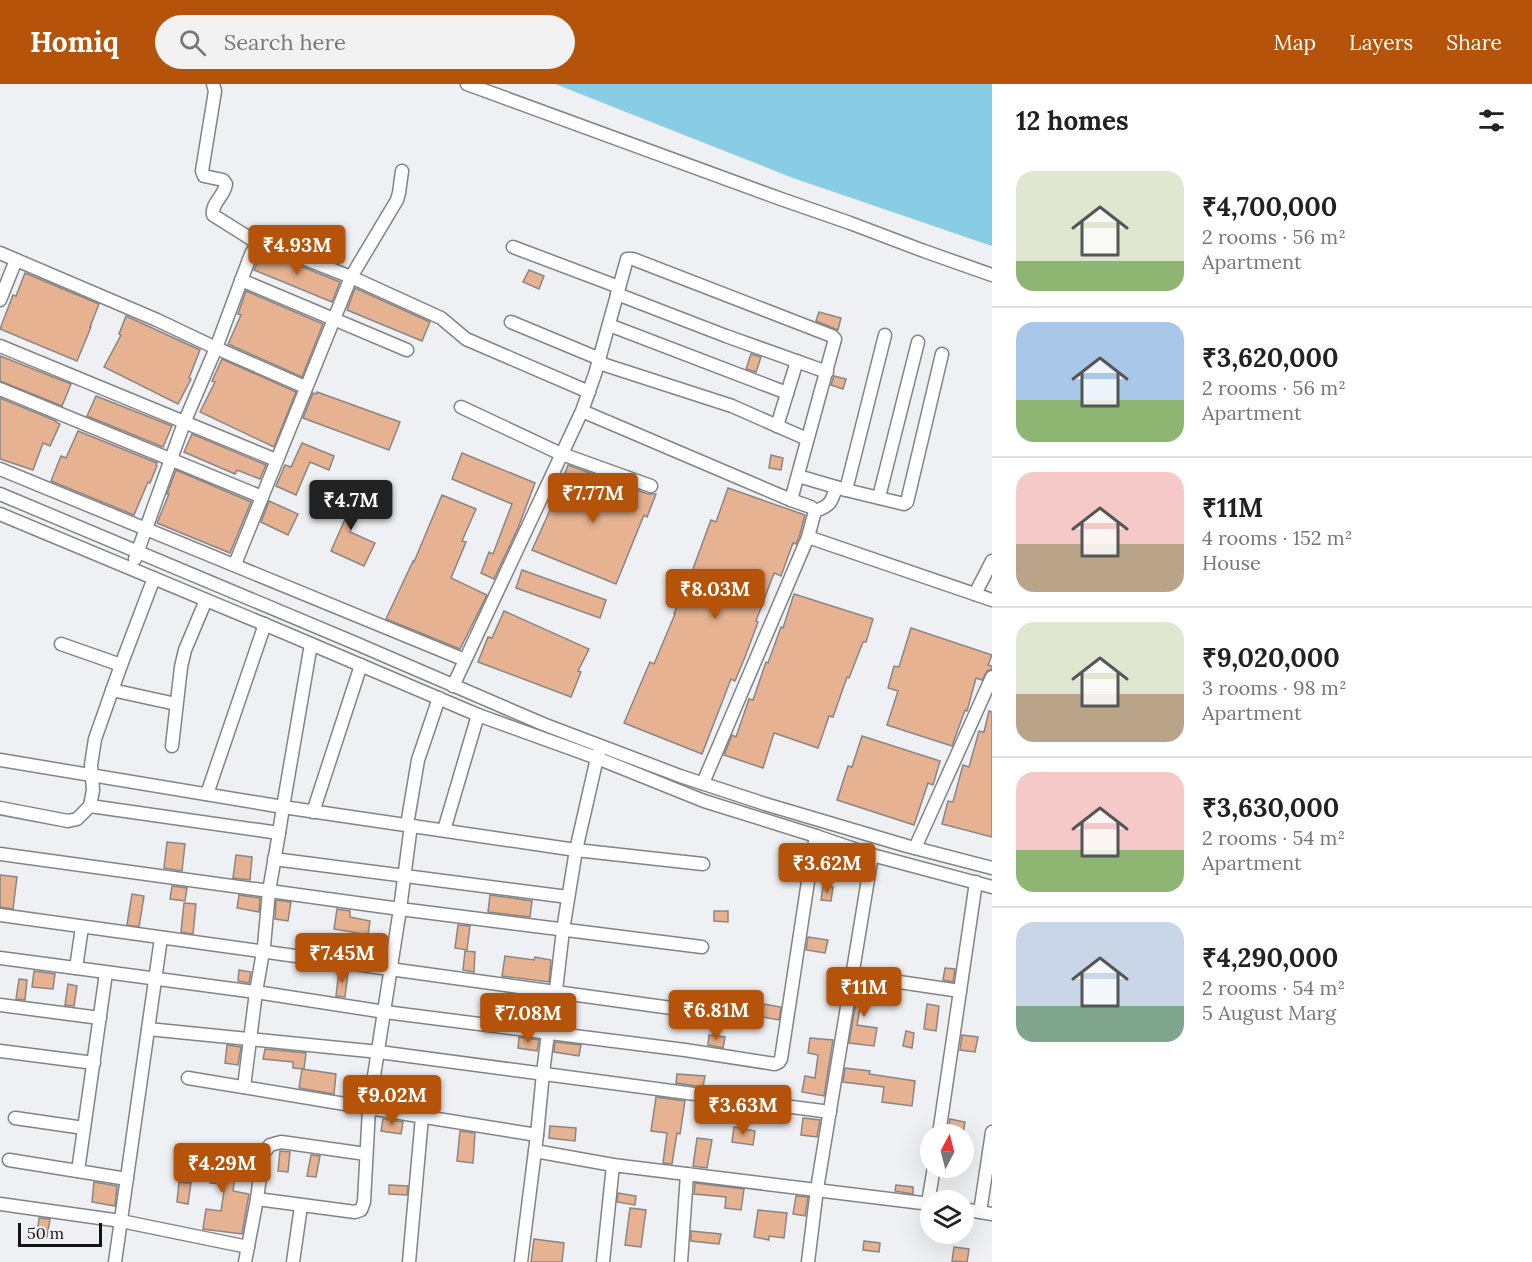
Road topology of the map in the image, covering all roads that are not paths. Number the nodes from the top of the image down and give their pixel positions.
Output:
1 (213, 84) edge
2 (467, 84) edge
3 (402, 171) dead end
4 (259, 244) junction
5 (513, 247) dead end
6 (0, 253) edge
7 (16, 260) junction
8 (992, 275) edge
9 (351, 277) junction
10 (241, 280) junction
11 (618, 290) junction
12 (0, 300) edge
13 (333, 320) junction
14 (511, 322) dead end
15 (609, 325) junction
16 (885, 335) dead end
17 (918, 342) dead end
18 (0, 346) edge
19 (216, 348) junction
20 (406, 350) dead end
21 (942, 354) dead end
22 (599, 361) junction
23 (797, 361) junction
24 (827, 372) junction
25 (305, 387) junction
26 (0, 389) edge
27 (589, 392) junction
28 (787, 393) junction
29 (461, 407) dead end
30 (582, 411) junction
31 (184, 423) junction
32 (777, 426) junction
33 (807, 439) junction
34 (562, 454) junction
35 (171, 460) junction
36 (276, 460) junction
37 (0, 469) edge
38 (798, 476) junction
39 (651, 486) dead end
40 (841, 488) junction
41 (0, 494) edge
42 (262, 497) junction
43 (879, 497) junction
44 (791, 500) junction
45 (815, 511) junction
46 (0, 514) edge
47 (147, 530) junction
48 (808, 537) junction
49 (138, 553) junction
50 (992, 561) edge
51 (235, 564) junction
52 (131, 569) junction
53 (154, 578) junction
54 (975, 594) junction
55 (206, 600) junction
56 (992, 600) edge
57 (265, 624) junction
58 (61, 644) dead end
59 (311, 644) junction
60 (465, 660) junction
61 (121, 665) junction
62 (361, 665) junction
63 (992, 677) edge
64 (453, 686) junction
65 (112, 690) junction
66 (439, 698) junction
67 (176, 704) junction
68 (478, 715) junction
69 (172, 746) dead end
70 (599, 752) junction
71 (0, 760) edge
72 (92, 776) junction
73 (703, 783) junction
74 (207, 794) junction
75 (90, 806) junction
76 (283, 807) junction
77 (0, 808) edge
78 (313, 812) junction
79 (409, 825) junction
80 (444, 830) junction
81 (279, 833) junction
82 (816, 836) junction
83 (915, 848) junction
84 (576, 850) junction
85 (0, 854) edge
86 (872, 855) junction
87 (274, 859) junction
88 (703, 864) dead end
89 (992, 868) edge
90 (405, 875) junction
91 (976, 882) junction
92 (992, 887) edge
93 (269, 891) junction
94 (568, 897) junction
95 (400, 909) junction
96 (0, 915) edge
97 (82, 927) junction
98 (563, 930) junction
99 (161, 939) junction
100 (702, 947) dead end
101 (263, 952) junction
102 (0, 958) edge
103 (76, 968) junction
104 (391, 969) junction
105 (106, 972) junction
106 (852, 975) junction
107 (155, 979) junction
108 (556, 990) junction
109 (960, 991) junction
110 (256, 992) junction
111 (0, 1005) edge
112 (385, 1012) junction
113 (736, 1017) dead end
114 (100, 1018) junction
115 (148, 1029) junction
116 (548, 1033) junction
117 (250, 1040) junction
118 (0, 1051) edge
119 (379, 1052) junction
120 (94, 1063) junction
121 (543, 1073) junction
122 (188, 1078) dead end
123 (244, 1087) junction
124 (369, 1108) junction
125 (830, 1112) junction
126 (422, 1117) junction
127 (15, 1118) dead end
128 (940, 1124) edge
129 (84, 1128) junction
130 (992, 1132) edge
131 (537, 1135) junction
132 (535, 1151) junction
133 (366, 1154) junction
134 (9, 1160) dead end
135 (614, 1165) junction
136 (78, 1171) junction
137 (687, 1174) junction
138 (127, 1179) junction
139 (817, 1189) junction
140 (257, 1199) junction
141 (920, 1203) edge
142 (0, 1204) edge
143 (301, 1206) junction
144 (986, 1213) edge
145 (121, 1221) junction
146 (248, 1247) junction
147 (115, 1262) edge
148 (245, 1262) edge
149 (293, 1262) edge
150 (409, 1262) edge
151 (521, 1262) edge
152 (603, 1262) edge
153 (681, 1262) edge
154 (808, 1262) edge

1 - 4 street
2 - 8 street
3 - 9 street
4 - 9 street
4 - 10 street
5 - 11 street
6 - 7 street
7 - 12 street
7 - 19 street
9 - 13 street
9 - 27 street
10 - 13 street
10 - 19 street
11 - 15 street
11 - 23 street
11 - 24 street
13 - 20 street
13 - 25 street
14 - 22 street
15 - 22 street
15 - 28 street
16 - 40 street
17 - 43 street
18 - 31 street
19 - 25 street
19 - 31 street
21 - 43 street
22 - 27 street
22 - 32 street
23 - 24 street
23 - 28 street
24 - 33 street
25 - 36 street
26 - 35 street
27 - 30 street
28 - 32 street
29 - 34 street
30 - 34 street
30 - 44 street
31 - 35 street
31 - 36 street
32 - 33 street
33 - 38 street
34 - 39 street
34 - 60 street
35 - 42 street
35 - 47 street
36 - 42 street
37 - 47 street
38 - 40 street
38 - 44 street
40 - 43 street
40 - 45 street
41 - 49 street
42 - 51 street
44 - 45 street
45 - 48 street
46 - 52 street
47 - 49 street
47 - 51 street
48 - 54 street
48 - 73 street
49 - 52 street
49 - 64 street
50 - 54 street
51 - 60 street
52 - 53 street
53 - 55 street
53 - 61 street
54 - 56 street
55 - 57 street
55 - 67 street
57 - 59 street
57 - 74 street
58 - 61 street
59 - 62 street
59 - 76 street
60 - 64 street
61 - 65 street
62 - 66 street
62 - 78 street
63 - 83 street
64 - 70 street
65 - 67 street
65 - 72 street
66 - 68 street
66 - 79 street
67 - 69 street
68 - 70 street
68 - 80 street
70 - 73 street
70 - 82 street
70 - 84 street
71 - 72 street
72 - 74 street
72 - 75 street
73 - 83 street
74 - 76 street
75 - 77 street
75 - 81 street
76 - 78 street
76 - 81 street
78 - 79 street
79 - 80 street
79 - 90 street
80 - 84 street
81 - 87 street
82 - 86 street
82 - 116 street
83 - 89 street
84 - 88 street
84 - 94 street
85 - 93 street
86 - 91 street
86 - 106 street
87 - 90 street
87 - 93 street
90 - 94 street
90 - 95 street
91 - 92 street
91 - 109 street
93 - 95 street
93 - 101 street
94 - 98 street
95 - 98 street
95 - 104 street
96 - 97 street
97 - 99 street
97 - 103 street
98 - 100 street
98 - 108 street
99 - 101 street
99 - 107 street
101 - 104 street
101 - 110 street
102 - 103 street
103 - 105 street
104 - 108 street
104 - 112 street
105 - 107 street
105 - 114 street
106 - 109 street
106 - 125 street
107 - 110 street
107 - 115 street
108 - 113 street
108 - 116 street
109 - 128 street
110 - 112 street
110 - 117 street
111 - 114 street
112 - 116 street
112 - 119 street
114 - 120 street
115 - 117 street
115 - 138 street
116 - 121 street
117 - 119 street
117 - 123 street
118 - 120 street
119 - 121 street
119 - 124 street
120 - 129 street
121 - 125 street
121 - 131 street
122 - 123 street
123 - 124 street
124 - 126 street
124 - 133 street
125 - 139 street
126 - 131 street
126 - 150 street
127 - 129 street
129 - 136 street
130 - 144 street
131 - 132 street
132 - 135 street
132 - 151 street
133 - 140 street
133 - 143 street
134 - 136 street
135 - 137 street
135 - 152 street
136 - 138 street
137 - 139 street
137 - 153 street
138 - 145 street
139 - 141 street
139 - 154 street
140 - 143 street
140 - 146 street
142 - 145 street
143 - 149 street
145 - 146 street
145 - 147 street
146 - 148 street

